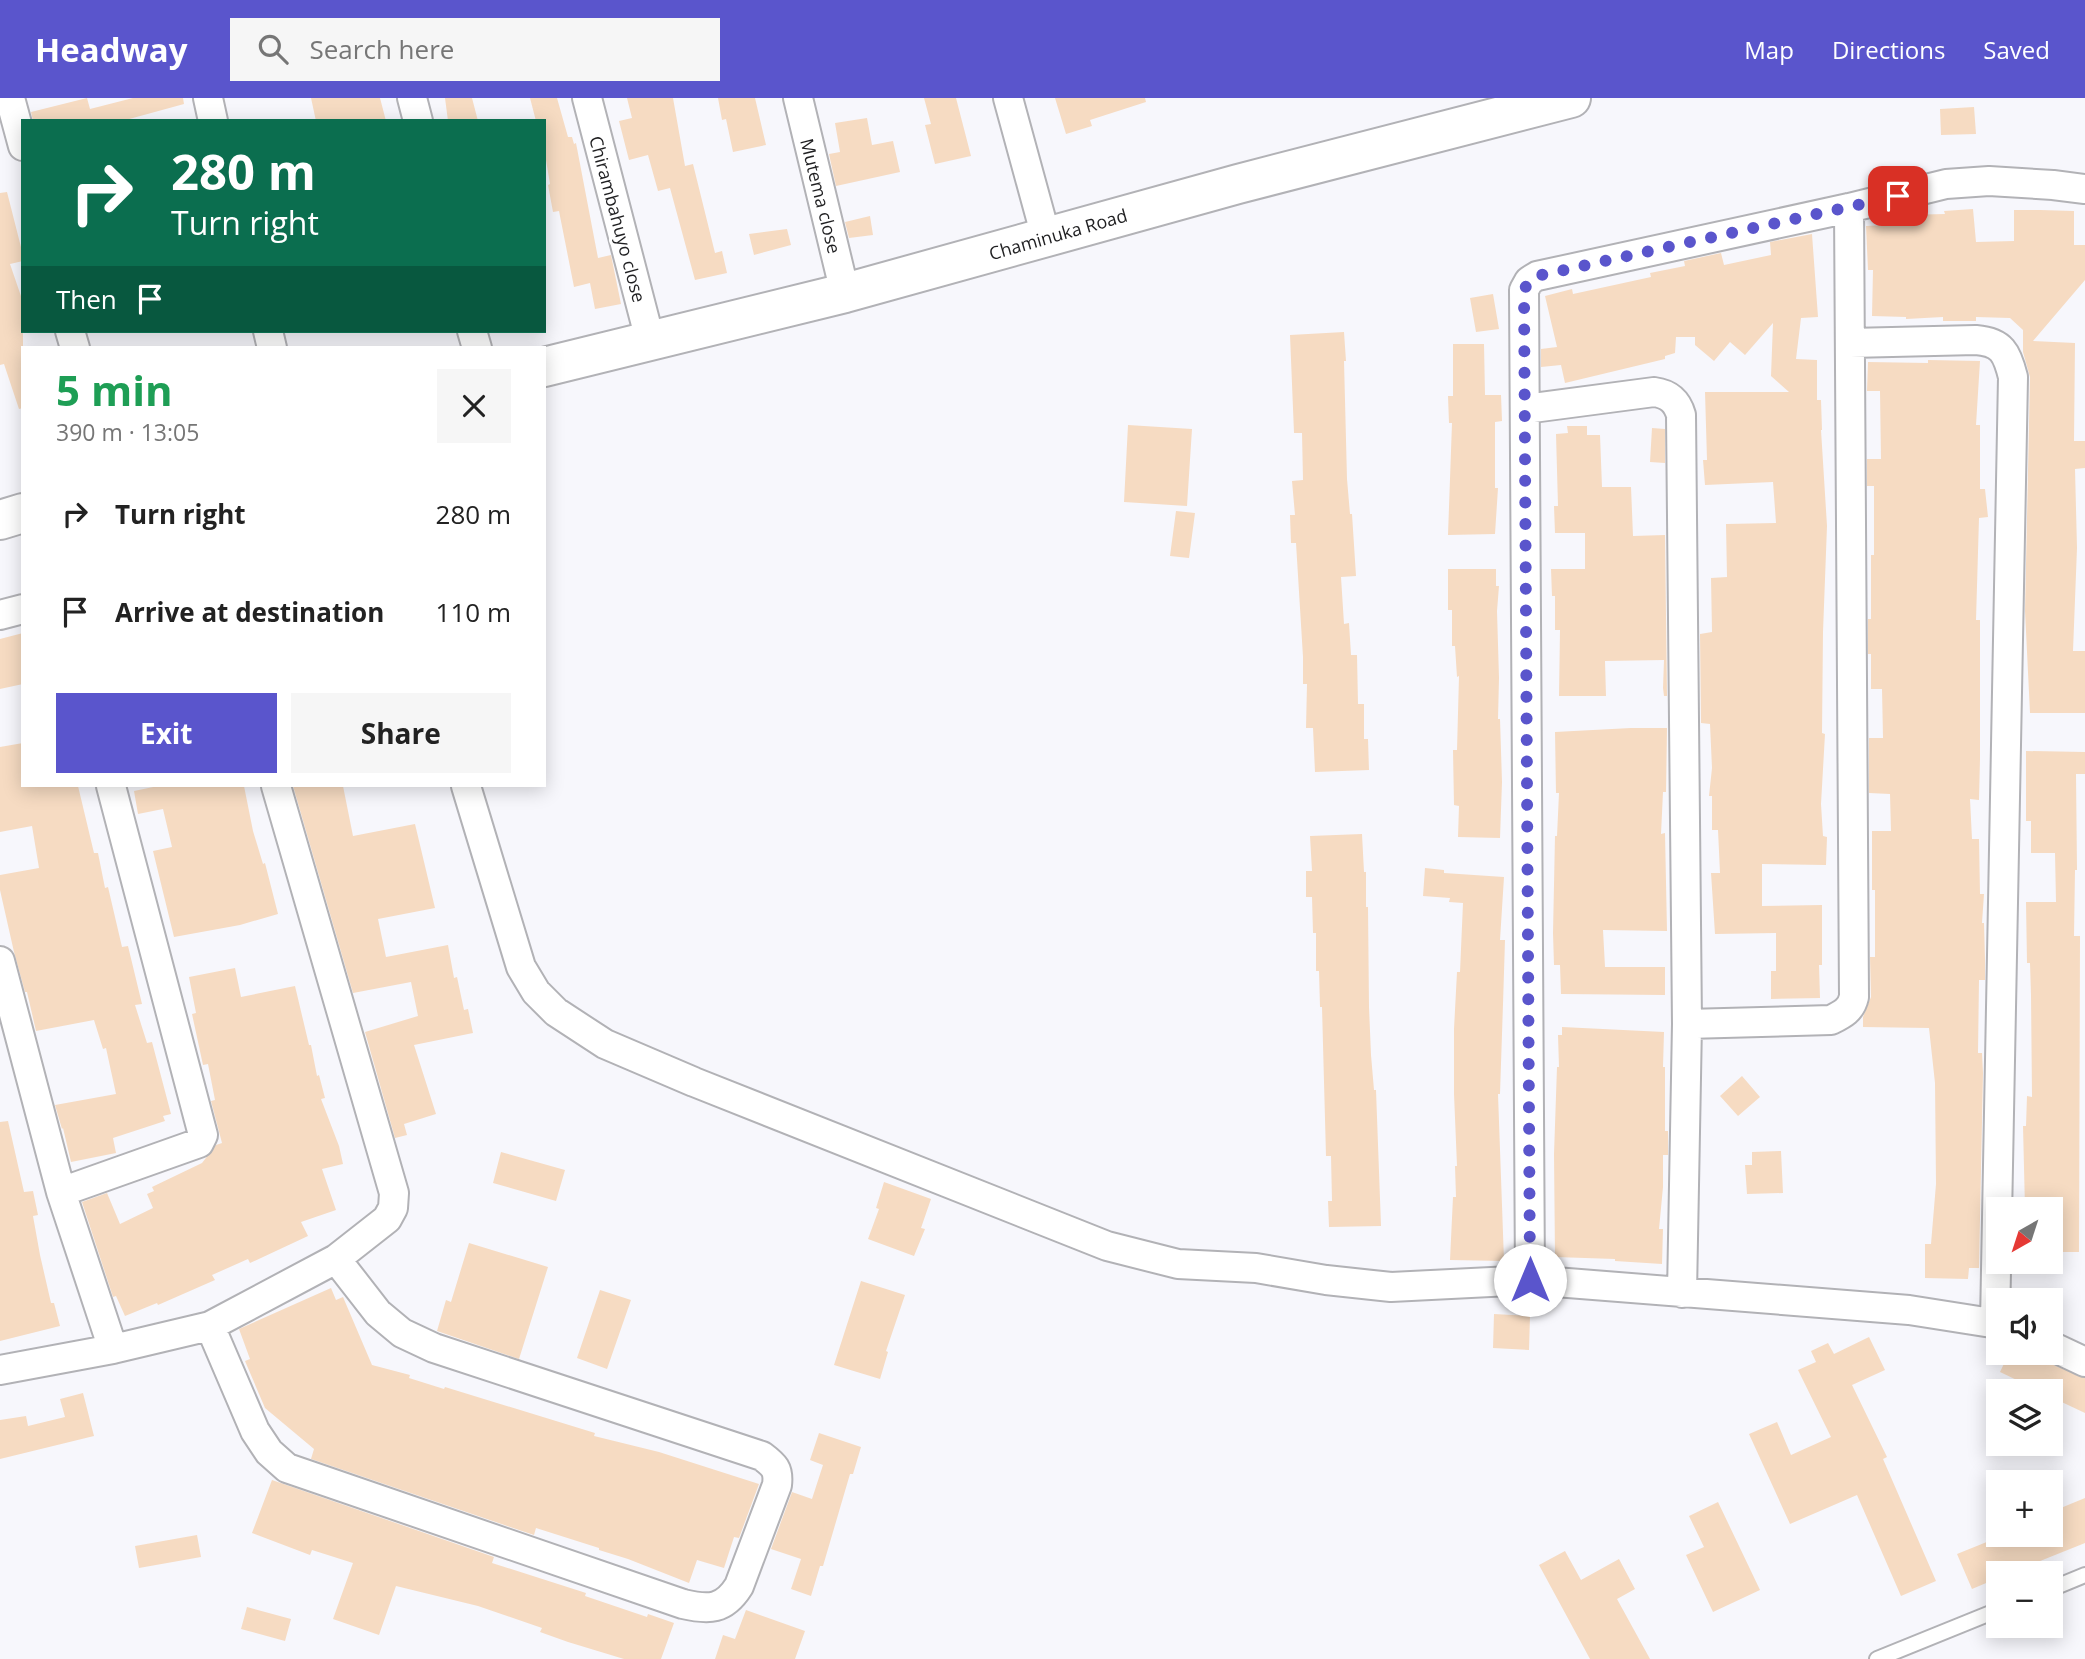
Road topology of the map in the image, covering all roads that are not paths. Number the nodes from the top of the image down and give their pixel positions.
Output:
1 (10, 98) edge
2 (208, 98) edge
3 (412, 98) edge
4 (587, 98) edge
5 (798, 98) edge
6 (1008, 98) edge
7 (1571, 98) edge
8 (213, 119) edge
9 (417, 119) edge
10 (21, 139) edge
11 (2085, 189) edge
12 (1849, 208) junction
13 (1046, 237) junction
14 (845, 293) junction
15 (650, 340) junction
16 (1850, 343) junction
17 (546, 366) edge
18 (1525, 409) junction
19 (21, 514) edge
20 (0, 520) edge
21 (21, 610) edge
22 (0, 615) edge
23 (111, 787) edge
24 (276, 787) edge
25 (466, 787) edge
26 (0, 961) edge
27 (1687, 1024) junction
28 (61, 1192) junction
29 (335, 1259) junction
30 (1530, 1280) junction
31 (1998, 1288) edge
32 (1682, 1293) junction
33 (1986, 1321) edge
34 (211, 1326) junction
35 (113, 1349) junction
36 (2063, 1352) edge
37 (2085, 1363) edge
38 (0, 1370) edge
39 (2085, 1575) edge
40 (2063, 1584) edge
41 (1986, 1615) edge
42 (1877, 1659) edge

1 - 10 street
2 - 8 street
3 - 9 street
4 - 15 street, Chirambahuyo close
5 - 14 street, Mutema close
6 - 13 street
7 - 13 main road, Chaminuka Road
11 - 12 street
12 - 16 street
12 - 18 street
13 - 14 main road, Chaminuka Road
14 - 15 main road, Chaminuka Road
15 - 17 main road, Chaminuka Road
16 - 27 street
16 - 31 street
18 - 27 street
18 - 30 street
19 - 20 main road
21 - 22 street
23 - 28 street
24 - 29 street
25 - 30 street
26 - 28 street
27 - 32 street
28 - 35 street
29 - 34 street
29 - 34 street
30 - 32 street
32 - 33 street
34 - 35 street
35 - 38 street
36 - 37 street
39 - 40 lane
41 - 42 lane

